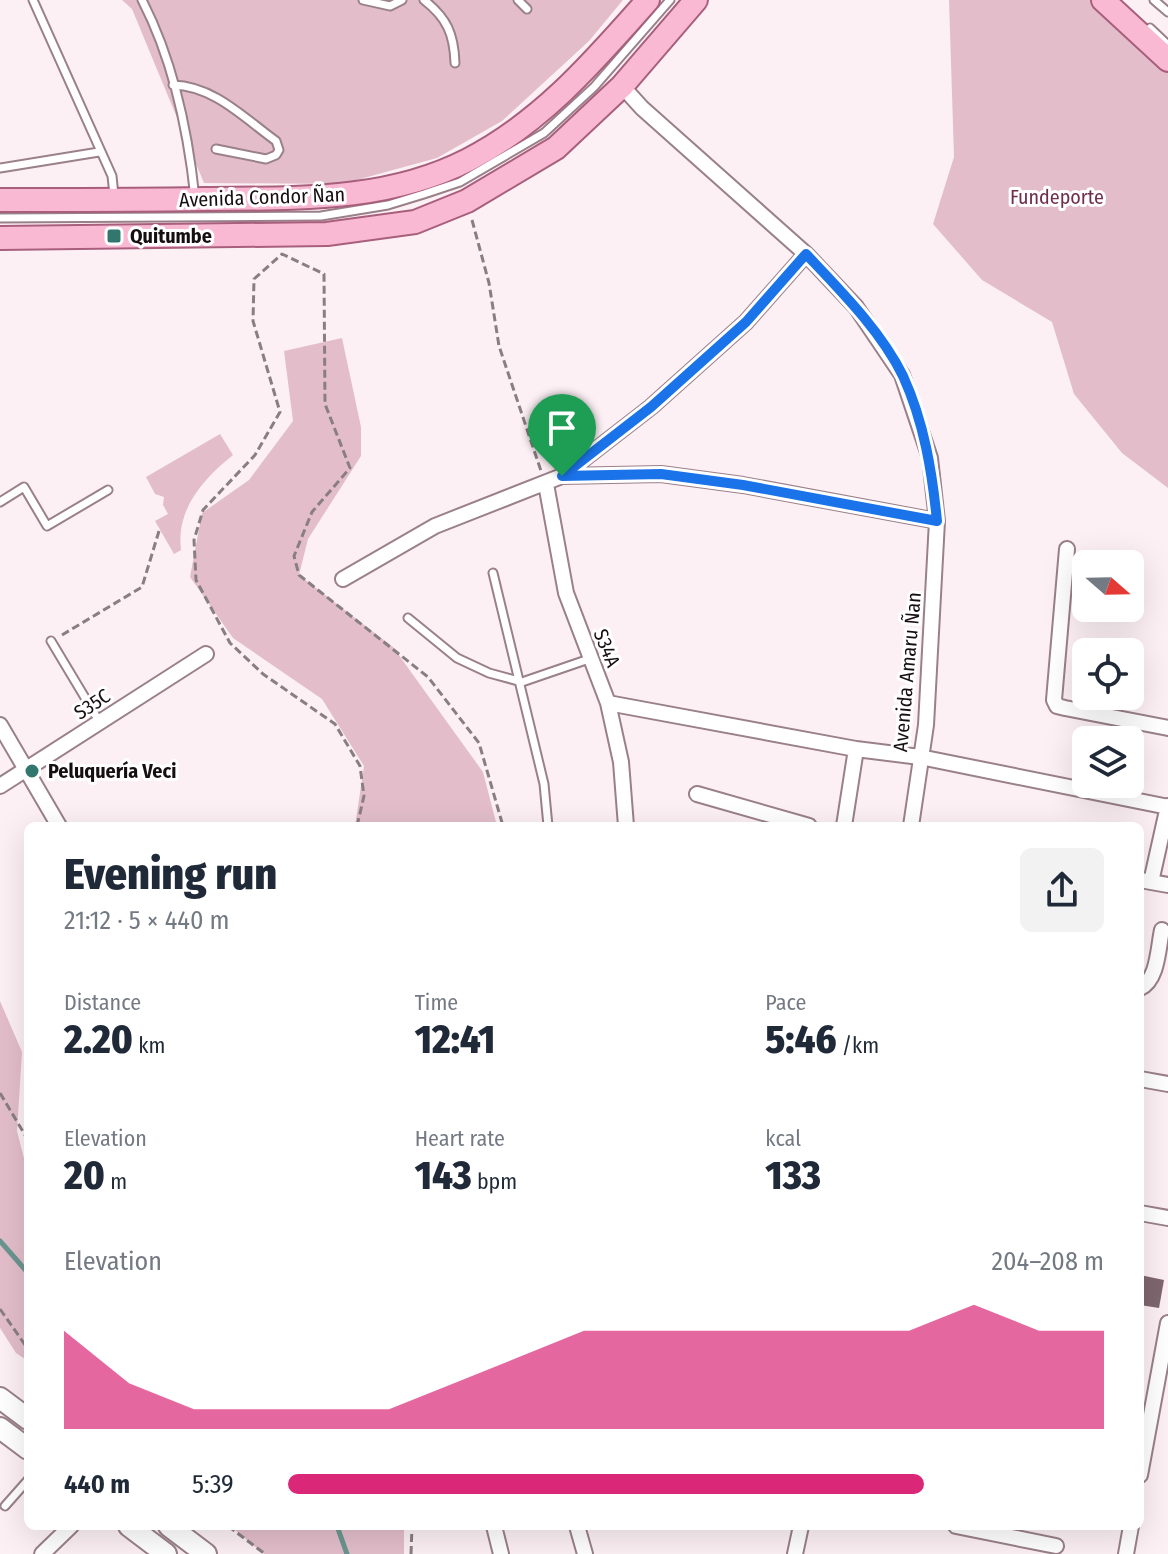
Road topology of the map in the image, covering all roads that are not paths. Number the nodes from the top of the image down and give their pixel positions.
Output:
1 (33, 0) edge
2 (142, 0) edge
3 (363, 0) edge
4 (402, 0) edge
5 (424, 0) edge
6 (518, 0) edge
7 (648, 0) edge
8 (670, 0) edge
9 (696, 0) edge
10 (1103, 0) edge
11 (1154, 0) edge
12 (527, 9) dead end
13 (1168, 12) edge
14 (1138, 18) dead end
15 (1168, 45) edge
16 (1168, 60) edge
17 (455, 63) dead end
18 (173, 85) junction
19 (622, 86) junction
20 (216, 149) dead end
21 (99, 152) junction
22 (0, 168) edge
23 (0, 200) edge
24 (114, 208) junction
25 (195, 217) junction
26 (0, 218) edge
27 (0, 238) edge
28 (806, 254) junction
29 (562, 476) junction
30 (546, 484) junction
31 (108, 490) dead end
32 (0, 502) edge
33 (937, 521) junction
34 (1067, 549) dead end
35 (493, 573) dead end
36 (343, 579) dead end
37 (408, 618) dead end
38 (51, 641) road end
39 (206, 654) dead end
40 (589, 659) junction
41 (522, 682) junction
42 (608, 703) junction
43 (100, 722) junction
44 (0, 725) edge
45 (1168, 728) edge
46 (856, 749) junction
47 (920, 757) junction
48 (26, 770) junction
49 (0, 786) edge
50 (697, 794) dead end
51 (1168, 806) edge
52 (57, 822) edge
53 (548, 822) edge
54 (626, 822) edge
55 (795, 822) edge
56 (848, 822) edge
57 (912, 822) edge
58 (1146, 881) edge
59 (1168, 885) edge
60 (1162, 930) dead end
61 (1144, 986) edge
62 (1144, 1080) edge
63 (1168, 1084) edge
64 (1144, 1214) edge
65 (1168, 1218) edge
66 (1168, 1323) edge
67 (0, 1398) edge
68 (24, 1416) edge
69 (0, 1428) edge
70 (24, 1446) edge
71 (1144, 1453) edge
72 (24, 1485) edge
73 (5, 1506) dead end
74 (67, 1530) edge
75 (134, 1530) edge
76 (174, 1530) edge
77 (495, 1530) edge
78 (578, 1530) edge
79 (800, 1530) edge
80 (998, 1530) edge
81 (1130, 1530) edge
82 (1029, 1533) edge
83 (1056, 1546) dead end
84 (42, 1554) edge
85 (166, 1554) edge
86 (206, 1554) edge
87 (501, 1554) edge
88 (585, 1554) edge
89 (795, 1554) edge
90 (1126, 1554) edge

1 - 21 lane
2 - 18 lane
3 - 4 lane
5 - 17 lane
6 - 12 lane
7 - 25 main road, Avenida Condor Ñan
8 - 25 lane
9 - 19 main road, Avenida Condor Ñan
10 - 16 main road
11 - 13 lane
14 - 15 lane
18 - 20 lane
18 - 25 lane
19 - 25 main road, Avenida Condor Ñan
19 - 28 street, Avenida Amaru Ñan
21 - 22 lane
21 - 24 lane
23 - 24 main road, Avenida Condor Ñan
24 - 25 main road, Avenida Condor Ñan
24 - 26 lane
25 - 27 main road, Avenida Condor Ñan
28 - 29 street
28 - 33 street, Avenida Amaru Ñan
29 - 30 street
29 - 33 street
30 - 36 street
30 - 40 street, S34A
31 - 32 lane
33 - 47 street, Avenida Amaru Ñan
34 - 45 street
35 - 41 lane
37 - 41 lane
38 - 43 lane
39 - 43 street, S35C
40 - 41 lane
40 - 42 street, S34A
41 - 53 lane
42 - 46 street
42 - 54 street, S34A
43 - 48 street, S35C
44 - 48 street
46 - 47 street
46 - 56 street
47 - 51 street
47 - 57 street, Avenida Amaru Ñan
48 - 49 street, S35C
48 - 52 street
50 - 55 street
51 - 58 street
58 - 59 street
60 - 61 street
62 - 63 street
64 - 65 street
66 - 71 street
67 - 68 main road
69 - 70 main road
72 - 73 lane
74 - 84 street
75 - 85 main road
76 - 86 main road
77 - 87 street
78 - 88 street
79 - 89 street
80 - 82 street
81 - 90 street
82 - 83 street

